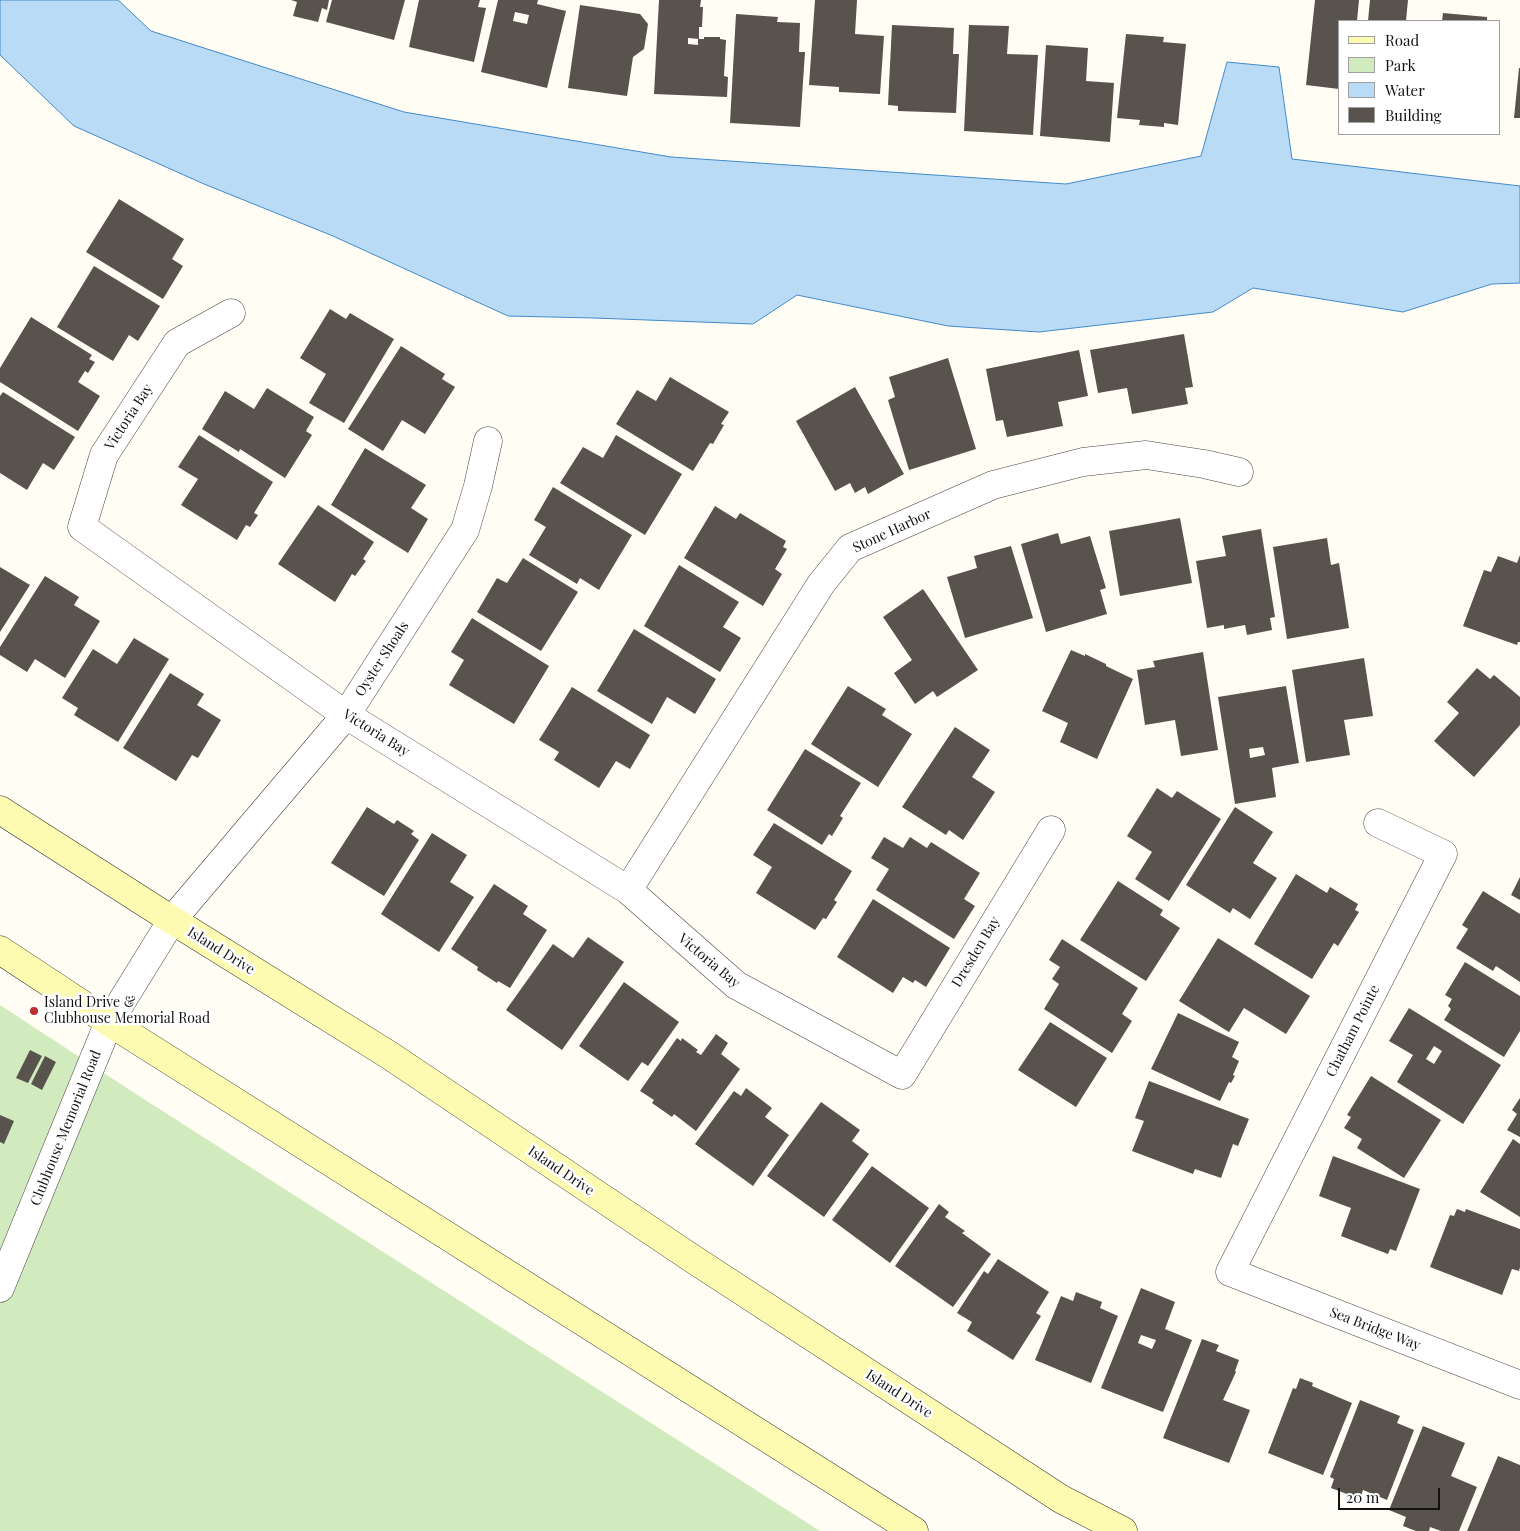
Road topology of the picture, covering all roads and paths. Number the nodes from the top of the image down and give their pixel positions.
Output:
1 (231, 313) dead end
2 (488, 441) dead end
3 (1239, 472) dead end
4 (346, 715) junction
5 (0, 810) edge
6 (1378, 823) dead end
7 (1051, 830) dead end
8 (628, 890) junction
9 (172, 920) junction
10 (0, 950) edge
11 (110, 1022) junction
12 (902, 1075) joint
13 (1230, 1272) joint
14 (0, 1288) edge
15 (1520, 1385) edge
16 (914, 1531) edge
17 (1123, 1531) edge

1 - 4 street, Victoria Bay
2 - 4 street, Oyster Shoals
3 - 8 street, Stone Harbor
4 - 8 street, Victoria Bay
4 - 9 street, Oyster Shoals
5 - 9 main road, Island Drive
6 - 13 street, Chatham Pointe
7 - 12 street, Dresden Bay
8 - 12 street, Victoria Bay
9 - 11 street, Clubhouse Memorial Road
9 - 17 main road, Island Drive
10 - 11 main road
11 - 14 street, Clubhouse Memorial Road
11 - 16 main road
13 - 15 street, Sea Bridge Way

